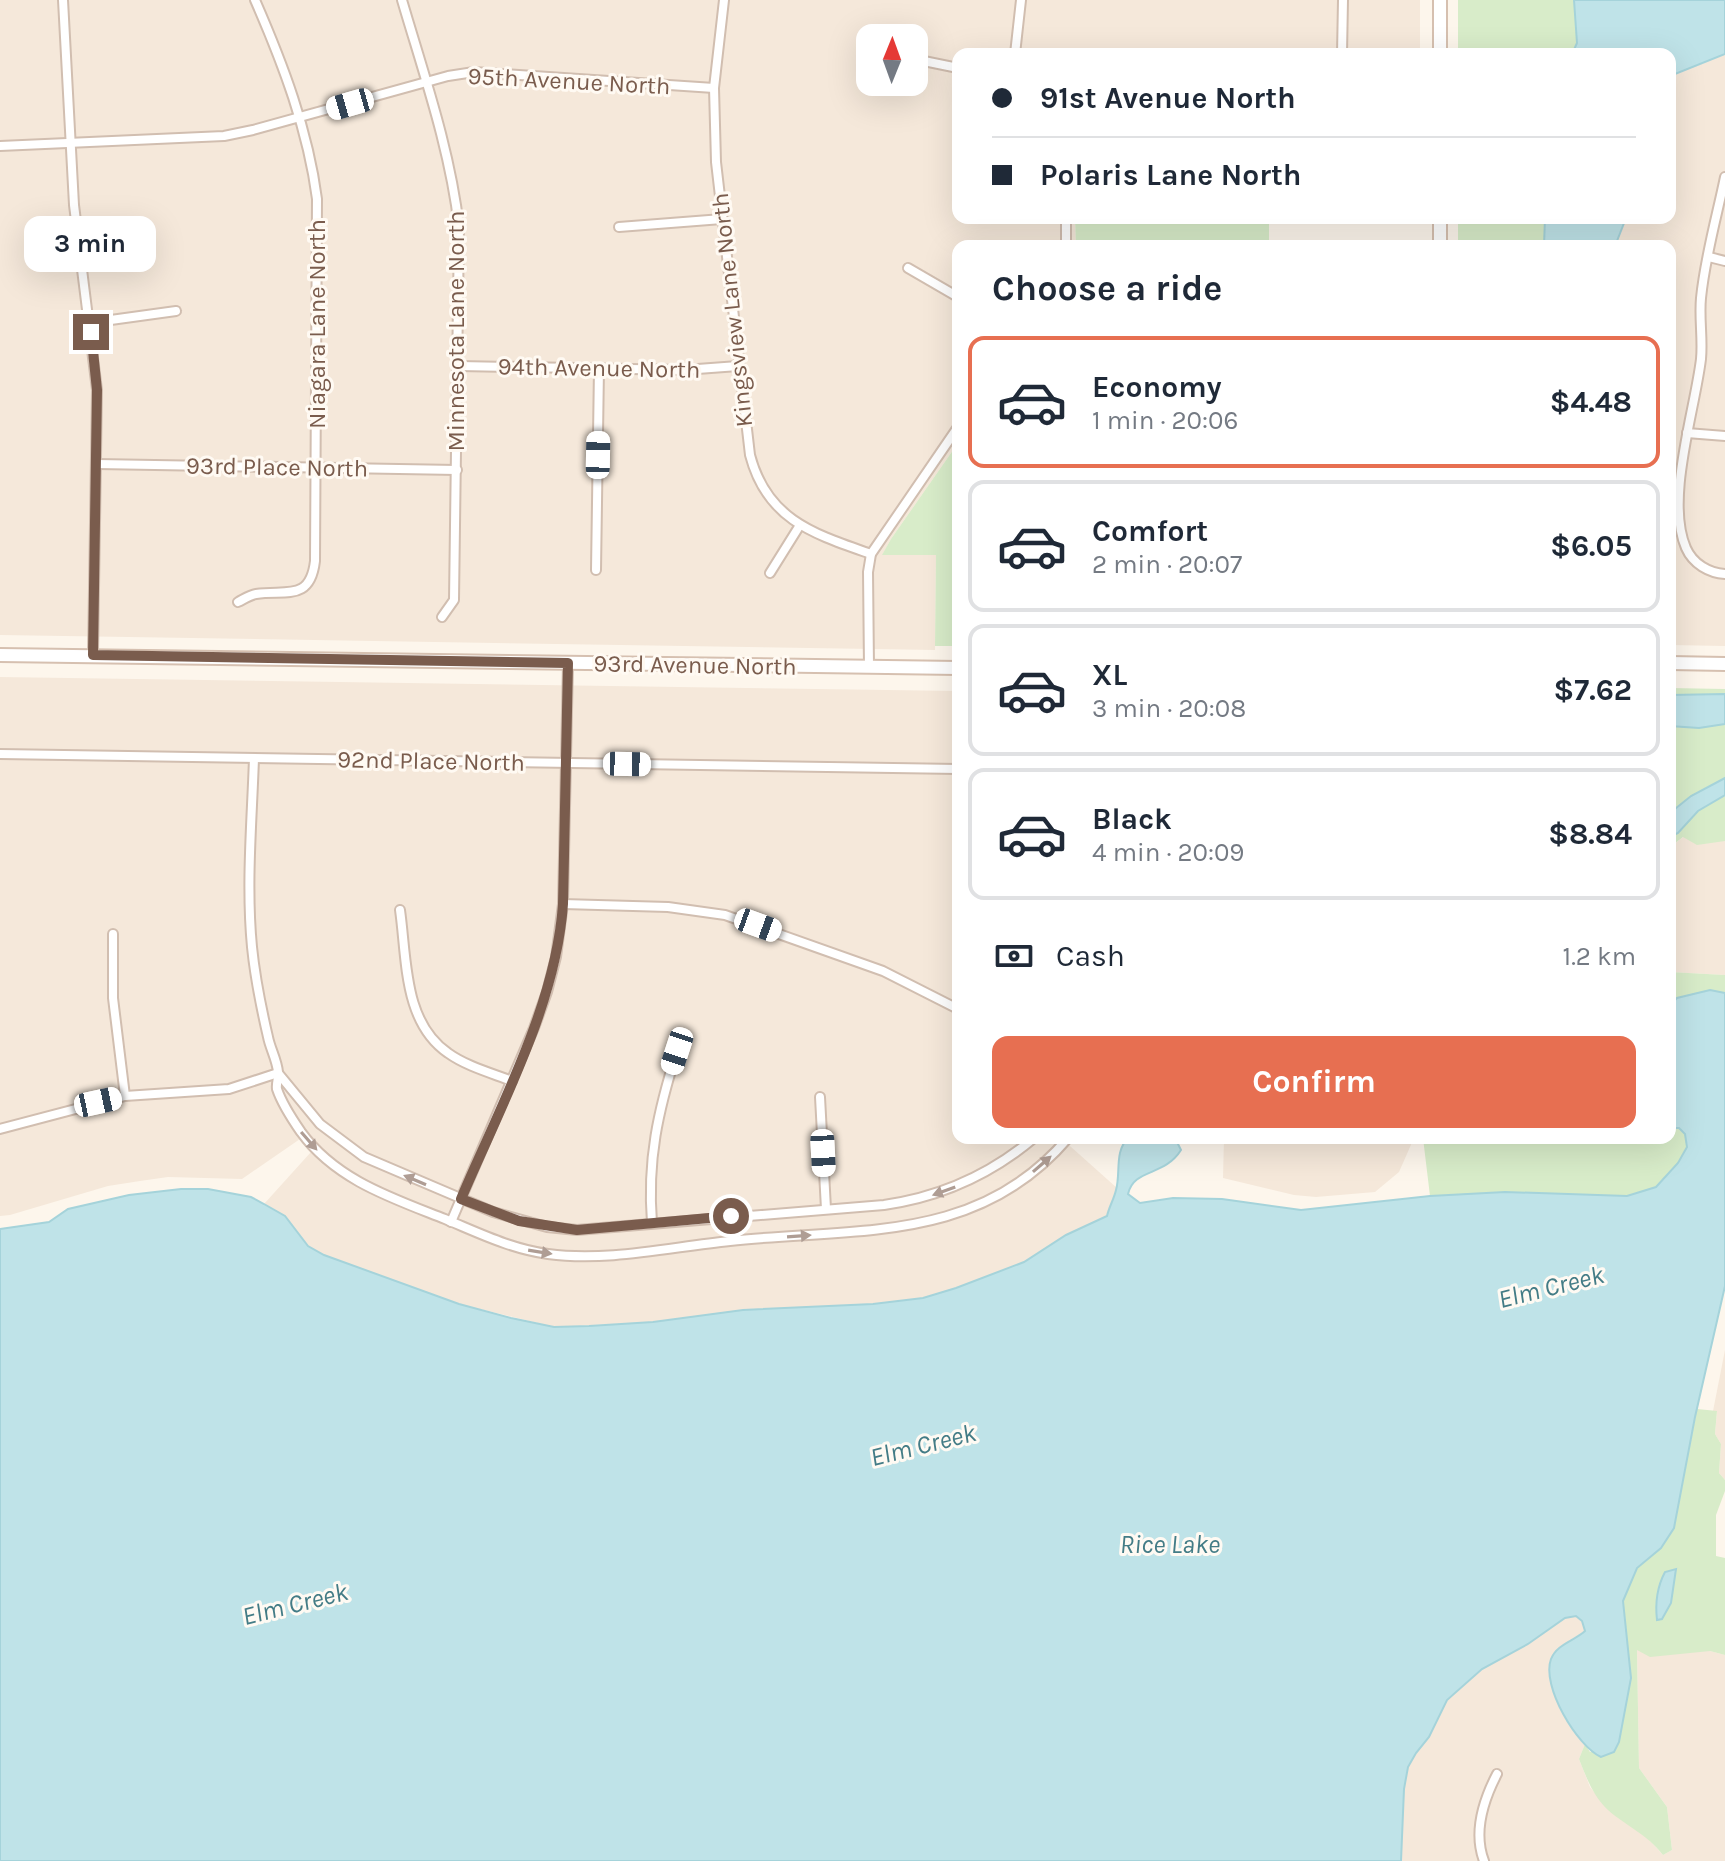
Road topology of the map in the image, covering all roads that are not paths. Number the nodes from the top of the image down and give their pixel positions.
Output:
1 (63, 0) edge
2 (255, 0) edge
3 (402, 0) edge
4 (724, 0) edge
5 (1021, 0) edge
6 (1343, 0) edge
7 (1440, 0) edge
8 (1016, 48) edge
9 (1342, 48) edge
10 (1440, 48) edge
11 (928, 62) edge
12 (952, 67) edge
13 (427, 82) junction
14 (714, 88) junction
15 (299, 118) junction
16 (70, 144) junction
17 (0, 146) edge
18 (1725, 177) edge
19 (722, 219) junction
20 (619, 227) dead end
21 (1709, 257) junction
22 (1725, 261) edge
23 (908, 268) dead end
24 (952, 294) edge
25 (176, 311) dead end
26 (89, 323) junction
27 (459, 366) junction
28 (738, 366) junction
29 (599, 368) junction
30 (1687, 433) junction
31 (952, 436) edge
32 (1725, 436) edge
33 (97, 464) junction
34 (316, 467) junction
35 (457, 470) junction
36 (800, 525) junction
37 (871, 554) junction
38 (596, 570) dead end
39 (770, 573) dead end
40 (1725, 574) edge
41 (238, 602) dead end
42 (442, 617) dead end
43 (0, 655) edge
44 (93, 655) junction
45 (568, 663) junction
46 (1676, 663) edge
47 (1725, 664) edge
48 (869, 667) junction
49 (952, 668) edge
50 (0, 754) edge
51 (254, 758) junction
52 (567, 763) junction
53 (952, 769) edge
54 (563, 904) junction
55 (400, 910) dead end
56 (113, 934) dead end
57 (952, 1006) edge
58 (677, 1051) dead end
59 (278, 1073) junction
60 (512, 1081) junction
61 (125, 1096) junction
62 (820, 1097) dead end
63 (0, 1129) edge
64 (1026, 1144) edge
65 (1062, 1144) edge
66 (461, 1199) junction
67 (826, 1209) junction
68 (731, 1216) junction
69 (451, 1222) junction
70 (652, 1223) junction
71 (733, 1240) junction
72 (1497, 1774) dead end
73 (1484, 1861) edge

1 - 16 street
2 - 15 street, Niagara Lane North
3 - 13 street, Minnesota Lane North
4 - 14 street, Kingsview Lane North
5 - 8 street
6 - 9 street
7 - 10 main road
11 - 12 street
13 - 14 street, 95th Avenue North
13 - 15 street, 95th Avenue North
13 - 27 street, Minnesota Lane North
14 - 19 street, Kingsview Lane North
15 - 16 street, 95th Avenue North
15 - 34 street, Niagara Lane North
16 - 17 street, 95th Avenue North
16 - 26 street
18 - 21 street
19 - 20 street
19 - 28 street, Kingsview Lane North
21 - 22 street
21 - 30 street
23 - 24 street
25 - 26 street
26 - 33 street
27 - 29 street, 94th Avenue North
27 - 35 street, Minnesota Lane North
28 - 29 street, 94th Avenue North
28 - 36 street, Kingsview Lane North
29 - 38 street
30 - 32 street
30 - 40 street
31 - 37 street
33 - 34 street, 93rd Place North
33 - 44 street
34 - 35 street, 93rd Place North
34 - 41 street, Niagara Lane North
35 - 42 street, Minnesota Lane North
36 - 37 street, Kingsview Lane North
36 - 39 street
37 - 48 street
43 - 44 main road, 93rd Avenue North
44 - 45 main road, 93rd Avenue North
45 - 48 main road, 93rd Avenue North
45 - 52 street
46 - 47 main road
48 - 49 main road, 93rd Avenue North
50 - 51 street, 92nd Place North
51 - 52 street, 92nd Place North
51 - 59 street
52 - 53 street, 92nd Place North
52 - 54 street
54 - 57 street
54 - 60 street
55 - 60 street
56 - 61 street
58 - 70 street
59 - 61 street
66 -> 59 street
59 -> 69 street
60 - 66 street
61 - 63 street
62 - 67 street
64 -> 67 street
71 -> 65 street
66 - 69 street
66 - 70 street
67 - 68 street
68 - 70 street
68 - 71 street
69 -> 71 street
72 - 73 street

